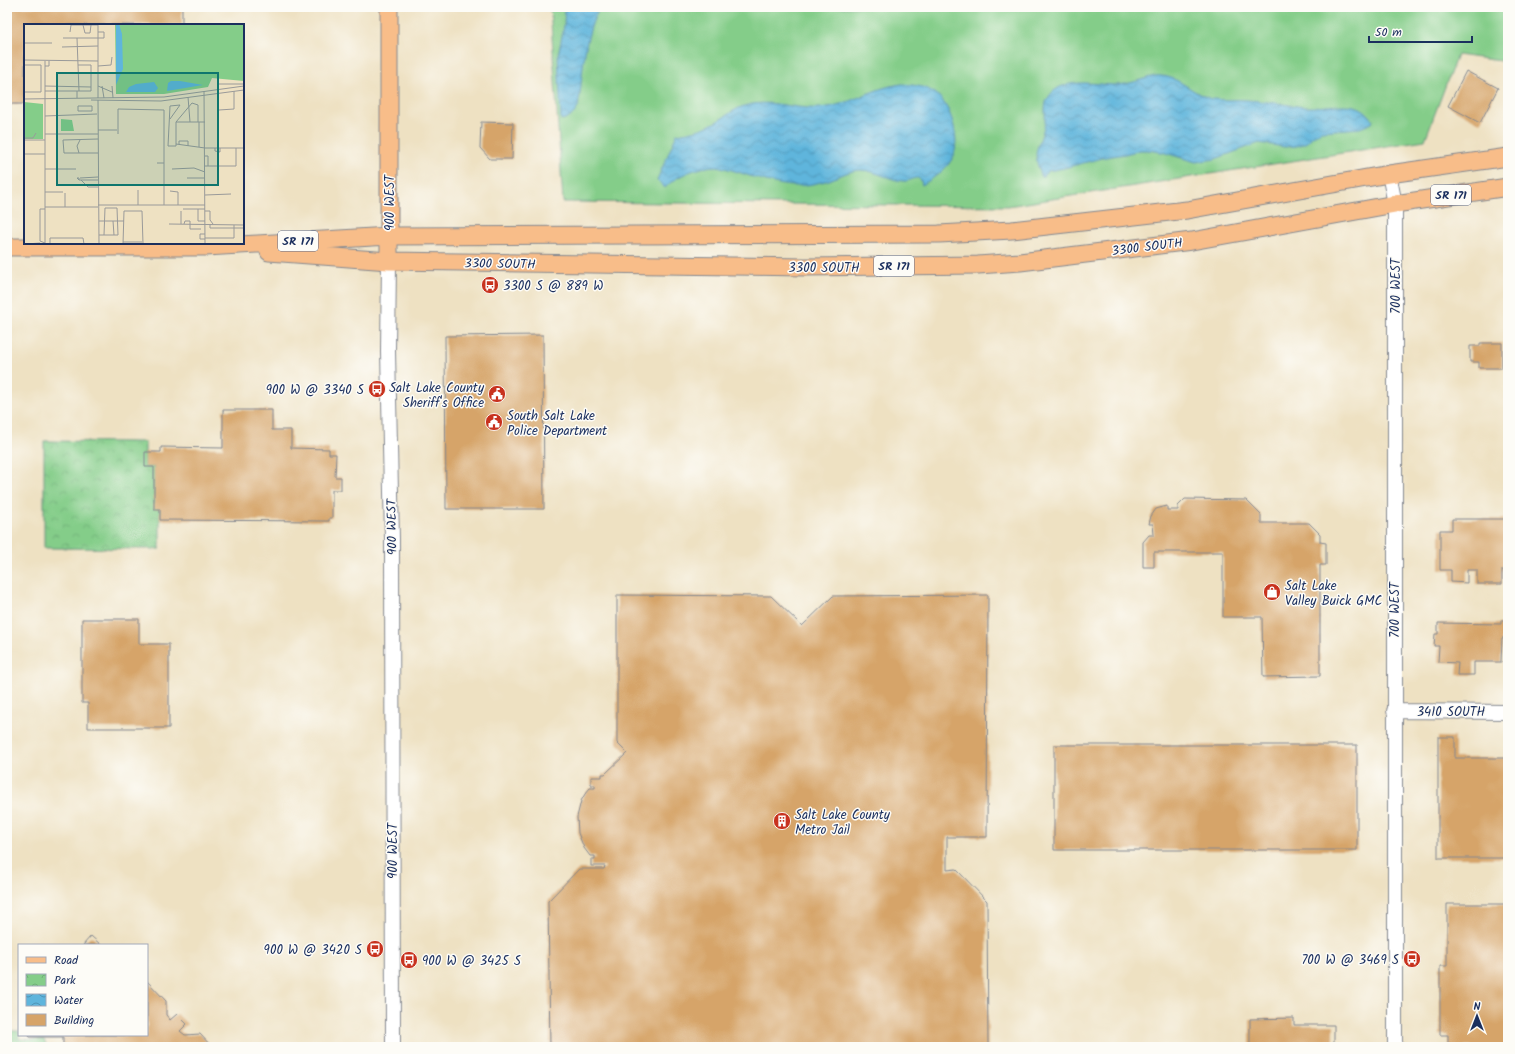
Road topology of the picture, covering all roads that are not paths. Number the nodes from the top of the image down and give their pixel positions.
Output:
1 (389, 7) edge
2 (1508, 157) edge
3 (1389, 174) junction
4 (1508, 187) edge
5 (1395, 204) junction
6 (389, 236) junction
7 (243, 244) edge
8 (244, 244) edge
9 (206, 246) junction
10 (7, 247) edge
11 (389, 261) junction
12 (1394, 711) junction
13 (1508, 712) edge
14 (393, 1047) edge
15 (1395, 1047) edge

1 - 6 main road, 900 WEST
2 - 3 main road, 3300 SOUTH / SR 171
3 - 5 street, 700 WEST
3 - 6 main road, 3300 SOUTH / SR 171
4 - 5 main road, 3300 SOUTH / SR 171
5 - 11 main road, 3300 SOUTH / SR 171
5 - 12 street, 700 WEST
6 - 8 main road, 3300 SOUTH / SR 171
6 - 11 main road, 900 WEST
7 - 9 main road, 3300 SOUTH / SR 171
9 - 10 main road, 3300 SOUTH / SR 171
9 - 11 main road, 3300 SOUTH / SR 171
11 - 14 street, 900 WEST
12 - 13 street, 3410 SOUTH
12 - 15 street, 700 WEST

